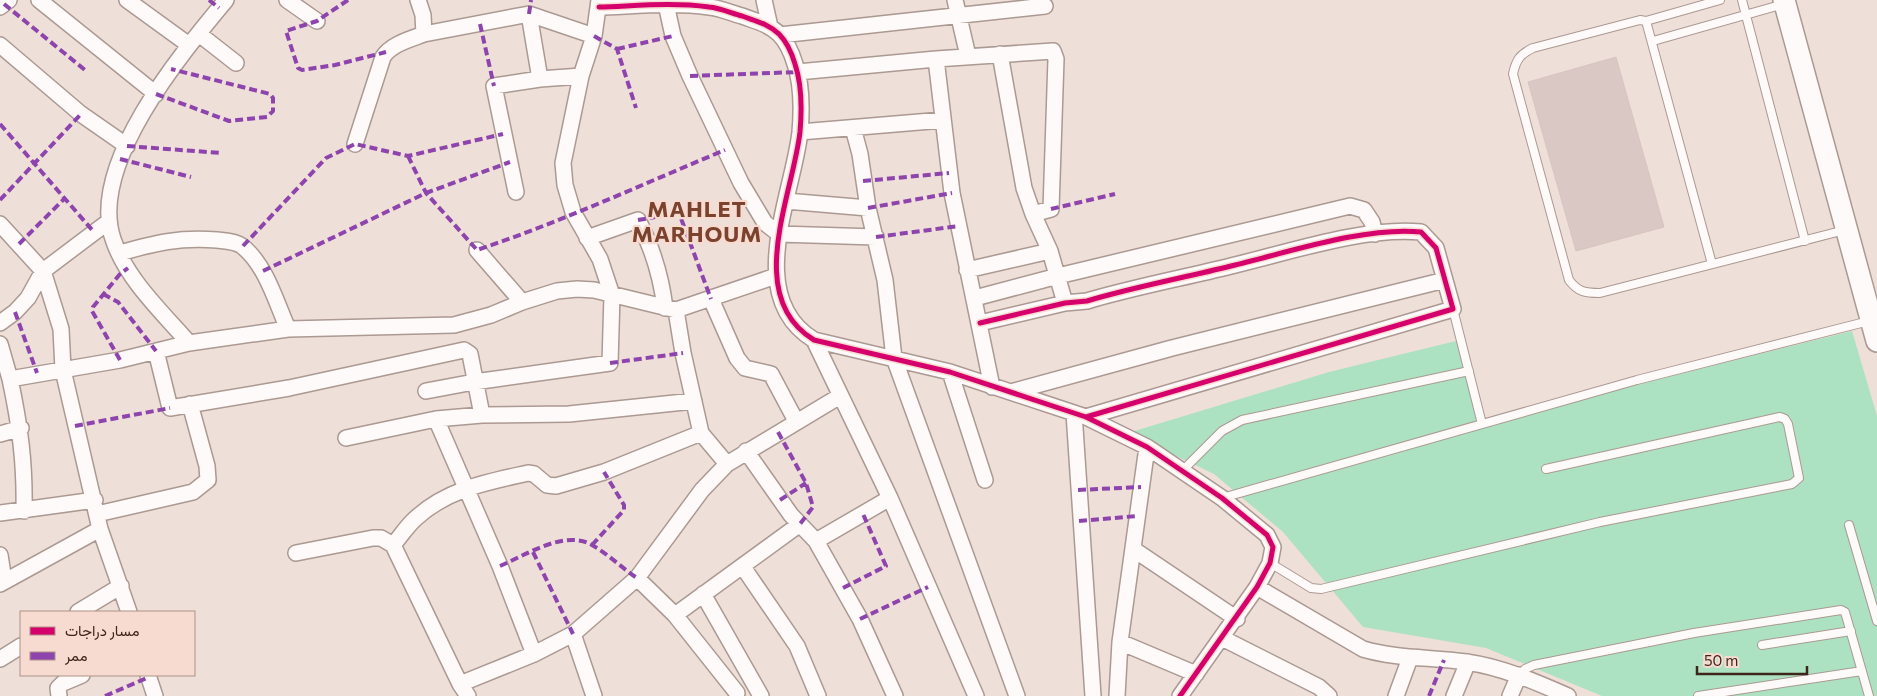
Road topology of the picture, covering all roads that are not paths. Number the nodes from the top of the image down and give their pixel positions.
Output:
1 (9, 0) edge
2 (39, 0) edge
3 (226, 0) edge
4 (287, 0) edge
5 (418, 0) edge
6 (764, 0) edge
7 (955, 0) edge
8 (1720, 0) edge
9 (1742, 0) edge
10 (1785, 2) edge
11 (137, 3) edge
12 (599, 4) edge
13 (666, 4) junction
14 (1045, 6) dead end
15 (0, 7) edge
16 (529, 14) junction
17 (1746, 15) junction
18 (958, 16) junction
19 (317, 21) dead end
20 (1646, 21) junction
21 (775, 31) junction
22 (424, 34) junction
23 (594, 36) junction
24 (194, 40) junction
25 (1653, 41) junction
26 (0, 46) edge
27 (1000, 54) junction
28 (968, 56) junction
29 (936, 59) junction
30 (236, 63) dead end
31 (798, 72) junction
32 (581, 76) junction
33 (540, 79) junction
34 (156, 94) junction
35 (943, 120) junction
36 (853, 128) junction
37 (800, 132) junction
38 (355, 144) dead end
39 (127, 146) junction
40 (516, 192) dead end
41 (786, 201) junction
42 (868, 208) junction
43 (1033, 214) junction
44 (108, 222) junction
45 (0, 224) edge
46 (1847, 230) junction
47 (779, 234) junction
48 (1375, 234) junction
49 (876, 237) junction
50 (587, 238) junction
51 (1805, 240) junction
52 (477, 250) dead end
53 (1050, 251) junction
54 (120, 253) junction
55 (1712, 264) junction
56 (967, 270) junction
57 (43, 271) junction
58 (776, 276) junction
59 (1058, 276) junction
60 (1445, 280) junction
61 (612, 295) junction
62 (975, 298) junction
63 (710, 299) junction
64 (522, 302) junction
65 (1065, 303) junction
66 (670, 309) junction
67 (1453, 309) junction
68 (0, 323) edge
69 (980, 323) junction
70 (288, 329) junction
71 (1874, 331) edge
72 (814, 340) junction
73 (189, 343) junction
74 (0, 344) edge
75 (156, 351) junction
76 (894, 358) junction
77 (63, 370) junction
78 (1469, 371) junction
79 (950, 372) junction
80 (10, 379) junction
81 (474, 382) junction
82 (992, 387) junction
83 (426, 391) dead end
84 (1010, 392) junction
85 (840, 396) junction
86 (694, 401) junction
87 (190, 404) junction
88 (482, 415) junction
89 (1080, 415) junction
90 (436, 419) junction
91 (796, 422) junction
92 (1482, 424) junction
93 (21, 428) junction
94 (701, 433) junction
95 (0, 434) edge
96 (346, 438) dead end
97 (1147, 446) junction
98 (746, 451) junction
99 (727, 464) junction
100 (1546, 469) dead end
101 (1183, 470) junction
102 (985, 480) dead end
103 (464, 488) junction
104 (890, 498) junction
105 (1222, 498) junction
106 (96, 507) junction
107 (24, 511) junction
108 (0, 513) edge
109 (800, 524) junction
110 (1849, 525) dead end
111 (100, 529) junction
112 (816, 541) junction
113 (393, 545) junction
114 (1133, 549) junction
115 (296, 553) dead end
116 (0, 555) edge
117 (1270, 563) junction
118 (744, 567) junction
119 (637, 578) junction
120 (2, 582) edge
121 (121, 586) junction
122 (1258, 587) junction
123 (703, 594) junction
124 (80, 611) edge
125 (129, 611) edge
126 (674, 615) junction
127 (1237, 619) junction
128 (1877, 621) edge
129 (1851, 630) junction
130 (573, 634) junction
131 (1222, 638) junction
132 (1120, 642) junction
133 (1762, 645) dead end
134 (20, 647) edge
135 (534, 654) junction
136 (1410, 658) junction
137 (0, 659) edge
138 (1468, 662) junction
139 (1862, 671) junction
140 (1196, 674) junction
141 (1519, 675) junction
142 (80, 676) edge
143 (148, 676) edge
144 (464, 690) edge
145 (758, 690) edge
146 (733, 694) edge
147 (59, 696) edge
148 (155, 696) edge
149 (594, 696) edge
150 (818, 696) edge
151 (895, 696) edge
152 (976, 696) edge
153 (1017, 696) edge
154 (1093, 696) edge
155 (1116, 696) edge
156 (1180, 696) edge
157 (1329, 696) edge
158 (1396, 696) edge
159 (1454, 696) edge
160 (1510, 696) edge
161 (1568, 696) edge
162 (1698, 696) edge
163 (1869, 696) edge

1 - 15 street
2 - 34 street
3 - 24 street
4 - 19 street
5 - 22 street
6 - 21 street
7 - 18 street
8 - 20 lane
9 - 17 lane
10 - 17 lane
10 - 46 street
11 - 24 street
12 - 13 street
12 - 23 street
13 - 21 street
13 - 47 street
14 - 18 street
16 - 22 street
16 - 23 street
16 - 33 street
17 - 25 lane
17 - 51 lane
18 - 21 street
18 - 28 street
20 - 25 lane
20 - 55 lane
21 - 31 street
22 - 38 street
23 - 32 street
24 - 30 street
24 - 34 street
25 - 55 lane
26 - 39 street
27 - 28 street
27 - 43 street
27 - 43 street
28 - 29 street
29 - 31 street
29 - 35 street
31 - 37 street
32 - 33 street
32 - 50 street
33 - 40 street
34 - 39 street
35 - 36 street
35 - 56 street
36 - 37 street
36 - 42 street
37 - 41 street
39 - 44 street
41 - 42 street
41 - 47 street
42 - 49 street
43 - 53 street
44 - 54 street
44 - 57 street
45 - 57 street
46 - 51 lane
46 - 71 street
47 - 49 street
47 - 58 street
48 - 59 street
48 - 60 street
48 - 65 street
49 - 76 street
50 - 61 street
50 - 66 street
51 - 55 lane
52 - 64 street
53 - 56 street
53 - 59 street
54 - 70 street
54 - 73 street
56 - 62 street
57 - 68 street
57 - 77 street
58 - 63 street
58 - 72 street
59 - 62 street
59 - 65 street
60 - 67 street
60 - 84 street
61 - 64 street
61 - 66 street
61 - 81 street
62 - 69 street
63 - 66 street
63 - 91 street
64 - 70 street
65 - 69 street
66 - 86 street
67 - 78 lane
67 - 89 street
69 - 82 street
70 - 73 street
71 - 92 lane
72 - 76 street
72 - 85 street
73 - 75 street
74 - 80 street
75 - 77 street
75 - 87 street
76 - 79 street
76 - 153 street
77 - 80 street
77 - 106 street
78 - 92 lane
78 - 101 lane
79 - 82 street
79 - 102 street
80 - 93 street
81 - 83 street
81 - 87 street
81 - 88 street
82 - 84 street
84 - 89 street
85 - 91 street
85 - 104 street
86 - 88 street
86 - 94 street
87 - 106 street
88 - 90 street
89 - 97 street
89 - 154 street
90 - 96 street
90 - 103 street
91 - 98 street
92 - 105 lane
93 - 95 street
93 - 107 street
94 - 99 street
94 - 103 street
97 - 101 street
97 - 114 street
98 - 99 street
98 - 109 street
99 - 119 street
100 - 117 lane
101 - 105 street
103 - 113 street
103 - 135 street
104 - 112 street
104 - 152 street
105 - 117 street
106 - 107 street
106 - 111 street
107 - 108 street
109 - 112 street
109 - 118 street
110 - 128 lane
111 - 120 street
111 - 121 street
112 - 151 street
113 - 115 street
113 - 144 street
114 - 127 street
114 - 132 street
116 - 120 street
117 - 122 street
118 - 123 street
118 - 150 street
119 - 126 street
119 - 130 street
121 - 124 street
121 - 125 street
122 - 127 street
122 - 136 street
123 - 126 street
123 - 145 street
126 - 146 street
127 - 131 street
129 - 133 lane
129 - 139 lane
129 - 141 lane
130 - 135 street
130 - 149 street
131 - 140 street
131 - 157 street
132 - 140 street
132 - 155 street
134 - 137 street
135 - 144 street
136 - 138 street
136 - 158 street
138 - 141 street
138 - 159 street
139 - 162 lane
139 - 163 lane
140 - 156 street
141 - 160 street
141 - 161 street
142 - 147 street
143 - 148 street
145 - 146 street

